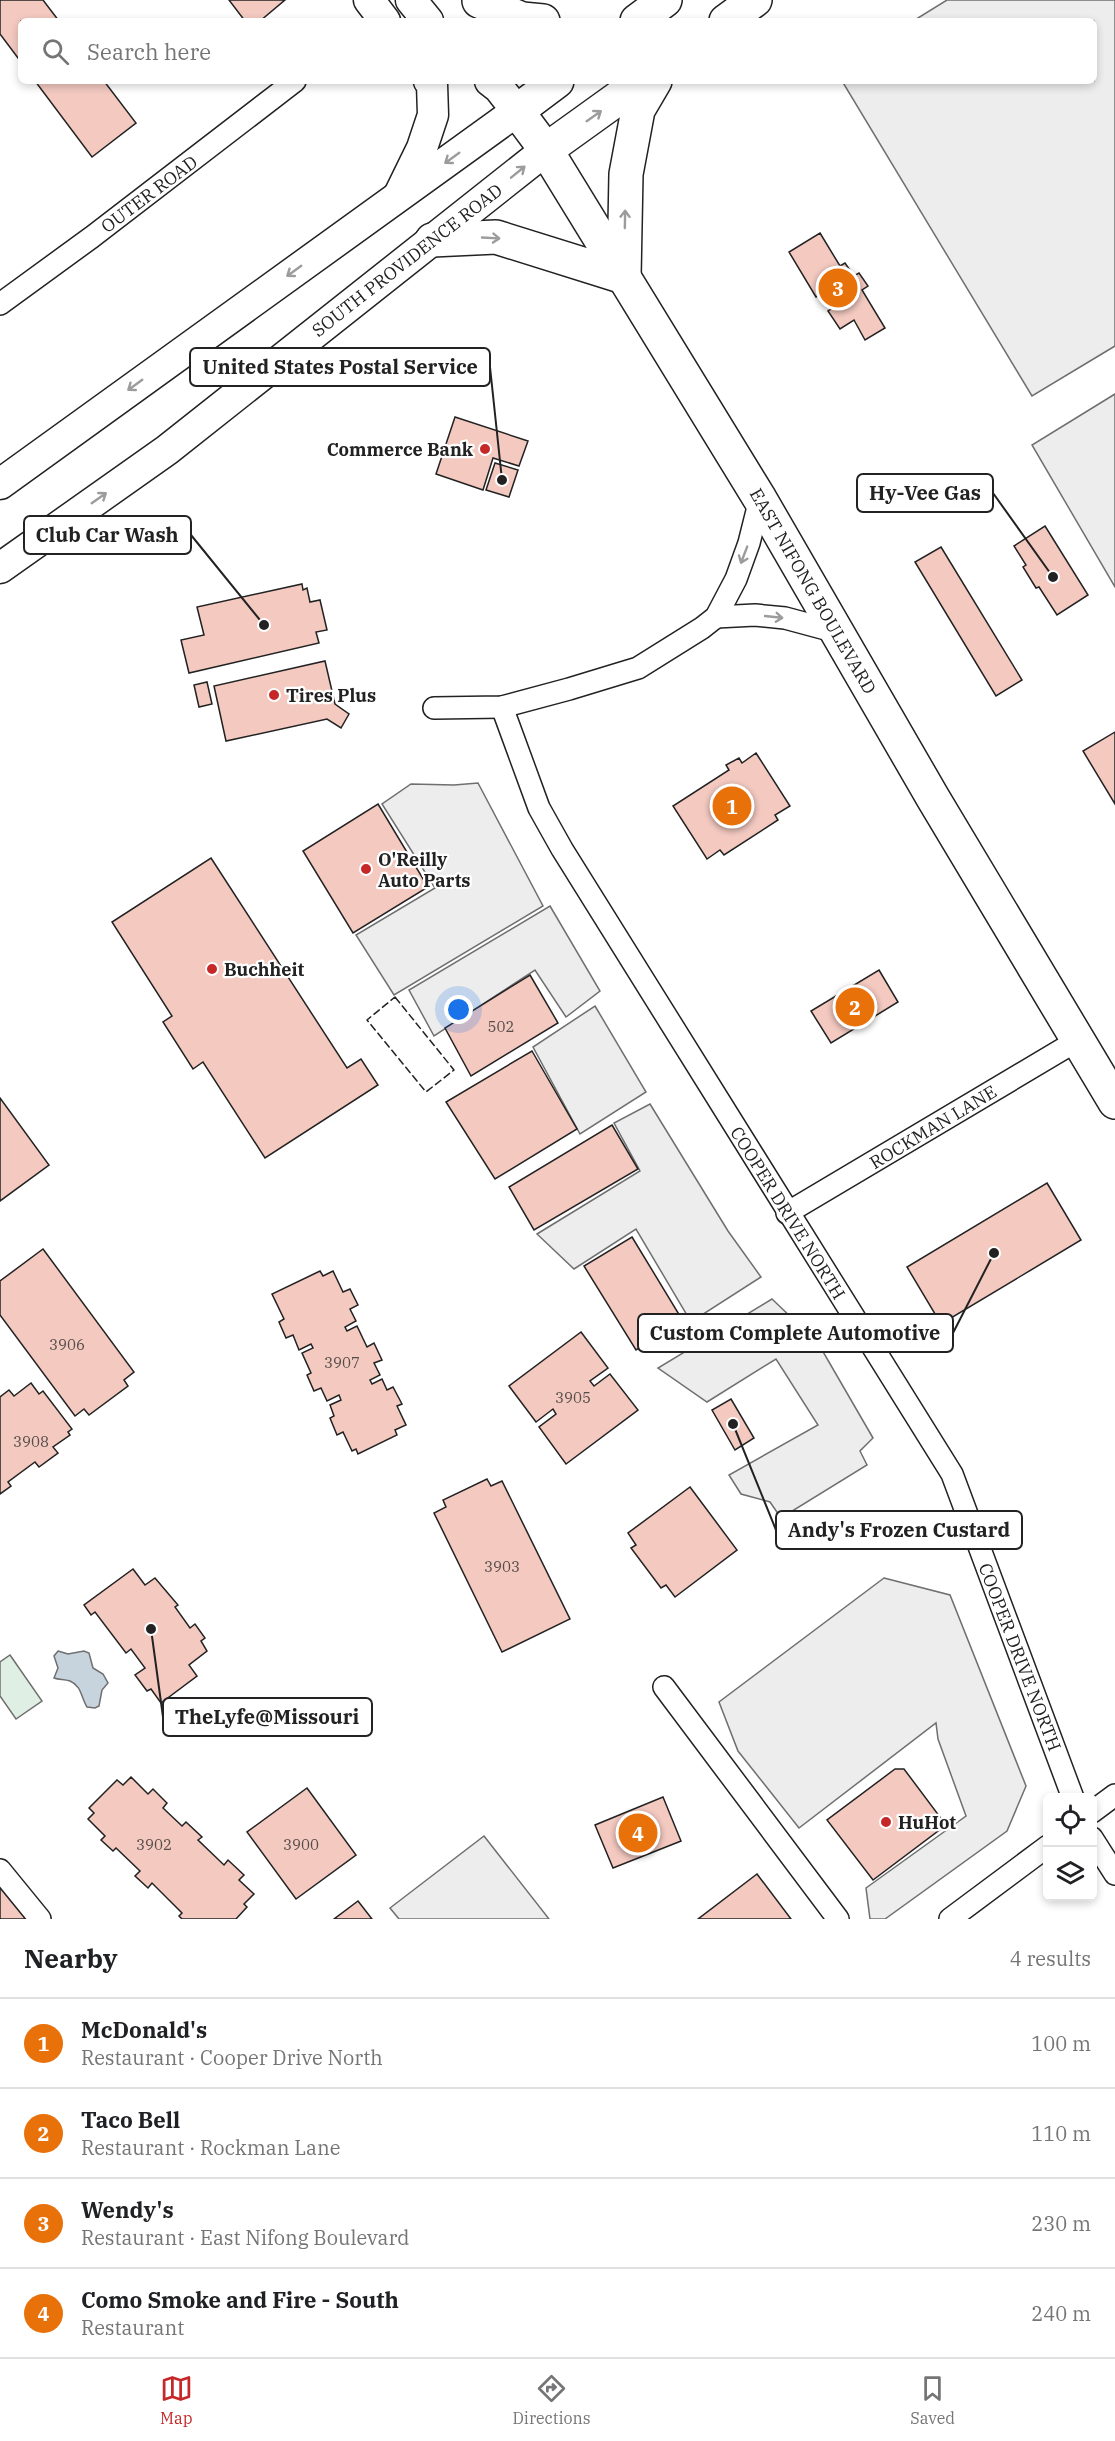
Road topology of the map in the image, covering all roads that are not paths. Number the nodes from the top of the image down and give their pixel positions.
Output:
1 (411, 0) edge
2 (665, 0) edge
3 (755, 0) edge
4 (480, 7) edge
5 (426, 18) edge
6 (518, 18) edge
7 (641, 18) edge
8 (730, 18) edge
9 (291, 84) edge
10 (432, 84) edge
11 (538, 84) edge
12 (638, 84) edge
13 (653, 84) edge
14 (501, 90) edge
15 (546, 150) junction
16 (399, 196) junction
17 (432, 240) junction
18 (624, 278) junction
19 (0, 304) edge
20 (0, 484) edge
21 (760, 499) junction
22 (0, 568) edge
23 (716, 617) junction
24 (837, 632) junction
25 (502, 707) junction
26 (434, 708) dead end
27 (1078, 1040) junction
28 (1115, 1102) edge
29 (787, 1213) junction
30 (664, 1687) dead end
31 (1072, 1793) edge
32 (1115, 1795) edge
33 (1097, 1808) edge
34 (1097, 1846) edge
35 (1046, 1847) edge
36 (0, 1870) edge
37 (1115, 1874) edge
38 (40, 1919) edge
39 (838, 1919) edge
40 (950, 1919) edge

1 - 5 main road
2 - 7 main road
3 - 8 main road
4 - 6 main road
9 - 19 street, OUTER ROAD
10 - 16 main road
11 - 14 main road
15 -> 12 main road, SOUTH PROVIDENCE ROAD
18 -> 13 main road
14 - 15 main road, EAST NIFONG BOULEVARD
14 -> 16 main road
17 -> 15 main road, SOUTH PROVIDENCE ROAD
15 - 18 main road, EAST NIFONG BOULEVARD
16 -> 20 main road
17 -> 18 main road
22 -> 17 main road, SOUTH PROVIDENCE ROAD
18 - 21 main road, EAST NIFONG BOULEVARD
21 -> 23 street
21 - 24 main road, EAST NIFONG BOULEVARD
23 -> 24 street
23 - 25 street
24 - 27 main road, EAST NIFONG BOULEVARD
25 - 26 street
25 - 29 street, COOPER DRIVE NORTH
27 - 28 main road, EAST NIFONG BOULEVARD
27 - 29 street, ROCKMAN LANE
29 - 31 street, COOPER DRIVE NORTH
30 - 39 street
32 - 33 street
34 - 37 street
35 - 40 street
36 - 38 street

